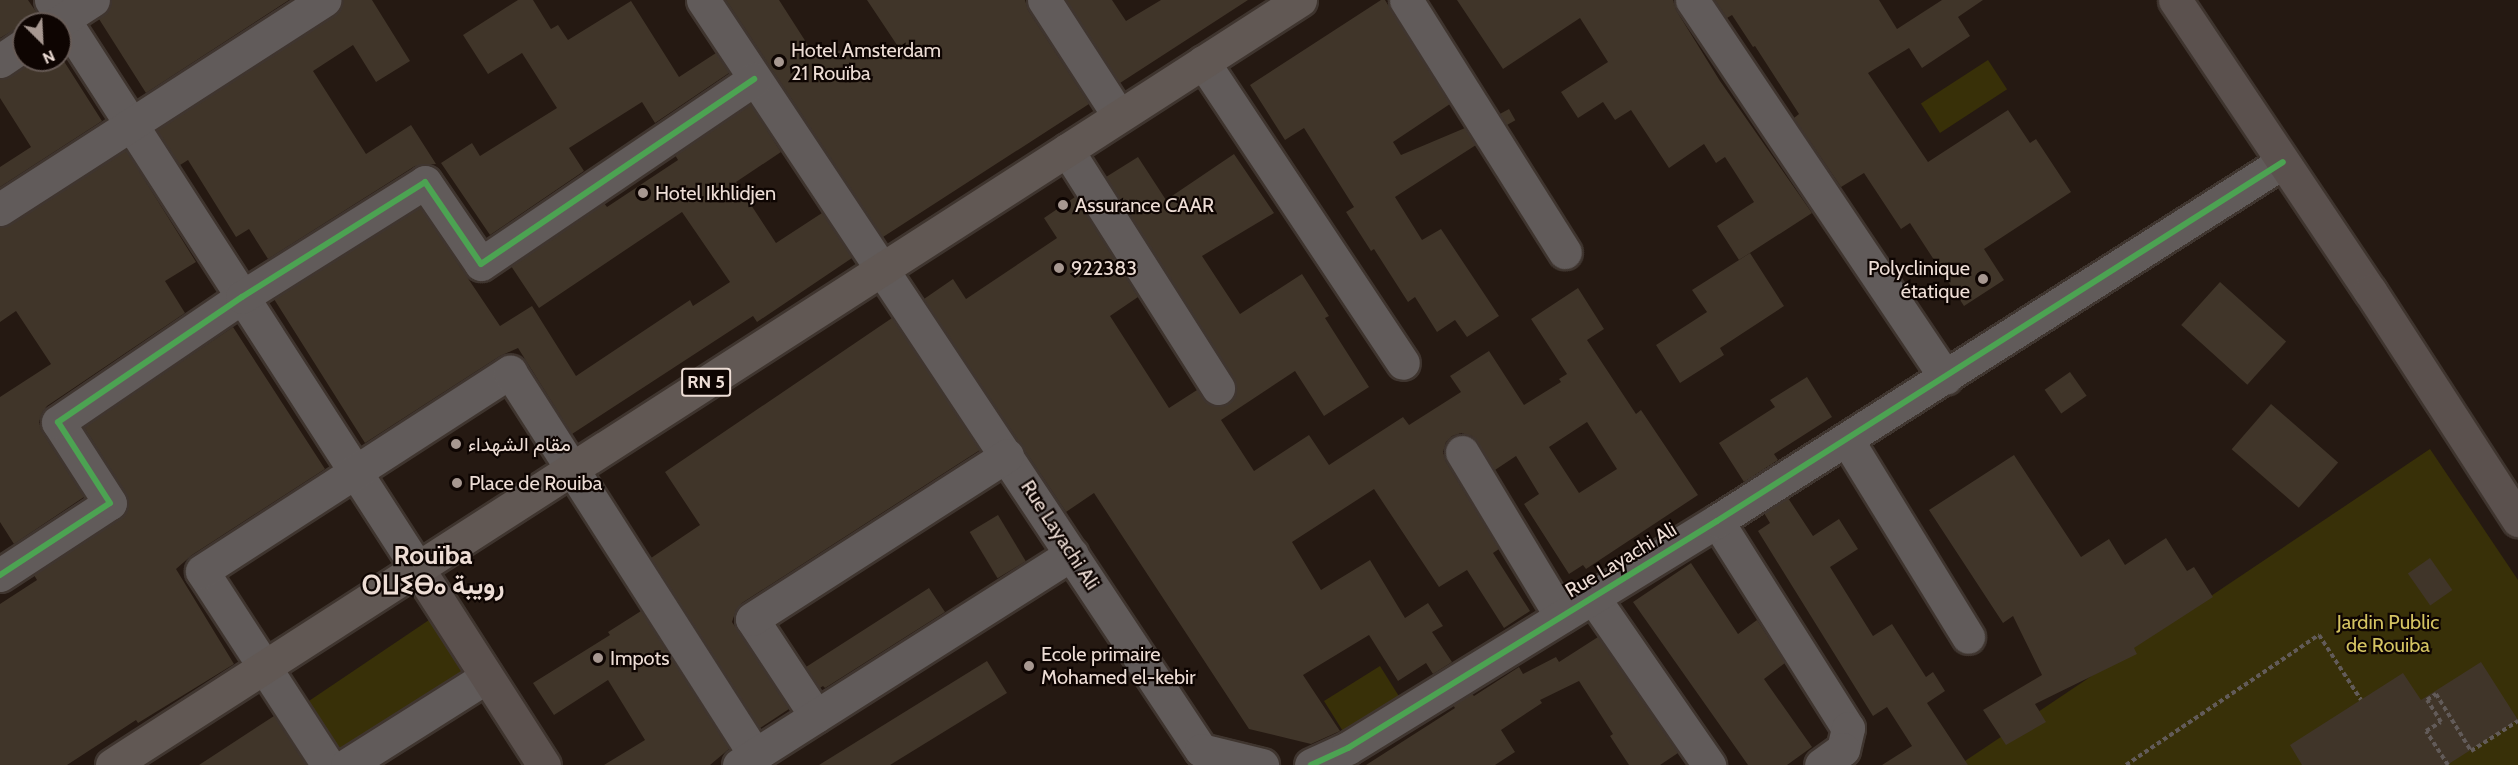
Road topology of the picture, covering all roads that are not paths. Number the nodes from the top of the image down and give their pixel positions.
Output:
1 (93, 0) edge
2 (324, 0) edge
3 (703, 0) edge
4 (1044, 0) edge
5 (1300, 0) edge
6 (1406, 0) edge
7 (1692, 0) edge
8 (2175, 0) edge
9 (62, 12) edge
10 (72, 37) edge
11 (1203, 62) junction
12 (754, 80) junction
13 (1119, 116) junction
14 (130, 125) junction
15 (1067, 150) junction
16 (2283, 162) junction
17 (0, 209) edge
18 (1565, 252) dead end
19 (883, 268) junction
20 (242, 297) junction
21 (1403, 363) dead end
22 (1946, 378) junction
23 (1218, 388) dead end
24 (1847, 440) junction
25 (1462, 452) dead end
26 (1007, 456) junction
27 (573, 468) junction
28 (355, 471) junction
29 (2518, 520) edge
30 (1717, 521) junction
31 (1072, 554) junction
32 (418, 569) junction
33 (0, 575) edge
34 (1592, 596) junction
35 (1561, 615) junction
36 (1968, 637) dead end
37 (264, 667) junction
38 (486, 677) junction
39 (816, 716) junction
40 (1190, 758) edge
41 (747, 760) edge
42 (112, 765) edge
43 (328, 765) edge
44 (347, 765) edge
45 (544, 765) edge
46 (1261, 765) edge
47 (1311, 765) edge
48 (1709, 765) edge
49 (1821, 765) edge

1 - 9 street
2 - 14 street
3 - 12 street, Rue Layachi Ali
4 - 13 street
5 - 11 highway, RN 5
6 - 18 street
7 - 22 street
8 - 16 main road
10 - 14 street
11 - 13 highway, RN 5
11 - 21 street
12 - 19 street, Rue Layachi Ali
12 - 20 street
13 - 15 highway, RN 5
14 - 17 street
14 - 20 street
15 - 19 highway, RN 5
15 - 23 street
16 - 22 street, Rue Layachi Ali
16 - 29 main road
19 - 26 street, Rue Layachi Ali
19 - 27 highway, RN 5
20 - 28 street
20 - 33 street
22 - 24 street, Rue Layachi Ali
24 - 30 street, Rue Layachi Ali
24 - 36 street
25 - 35 street
26 - 31 street, Rue Layachi Ali
26 - 39 street
27 - 28 street
27 - 32 highway, RN 5
27 - 41 street
28 - 32 street
28 - 37 street
30 - 34 street, Rue Layachi Ali
30 - 49 street
31 - 39 street
31 - 40 street, Rue Layachi Ali
32 - 37 highway, RN 5
32 - 38 main road
34 - 35 street, Rue Layachi Ali
34 - 48 street
35 - 47 street, Rue Layachi Ali
37 - 42 highway, RN 5
37 - 43 street
38 - 44 street
38 - 45 main road
39 - 41 street
40 - 46 street, Rue Layachi Ali

